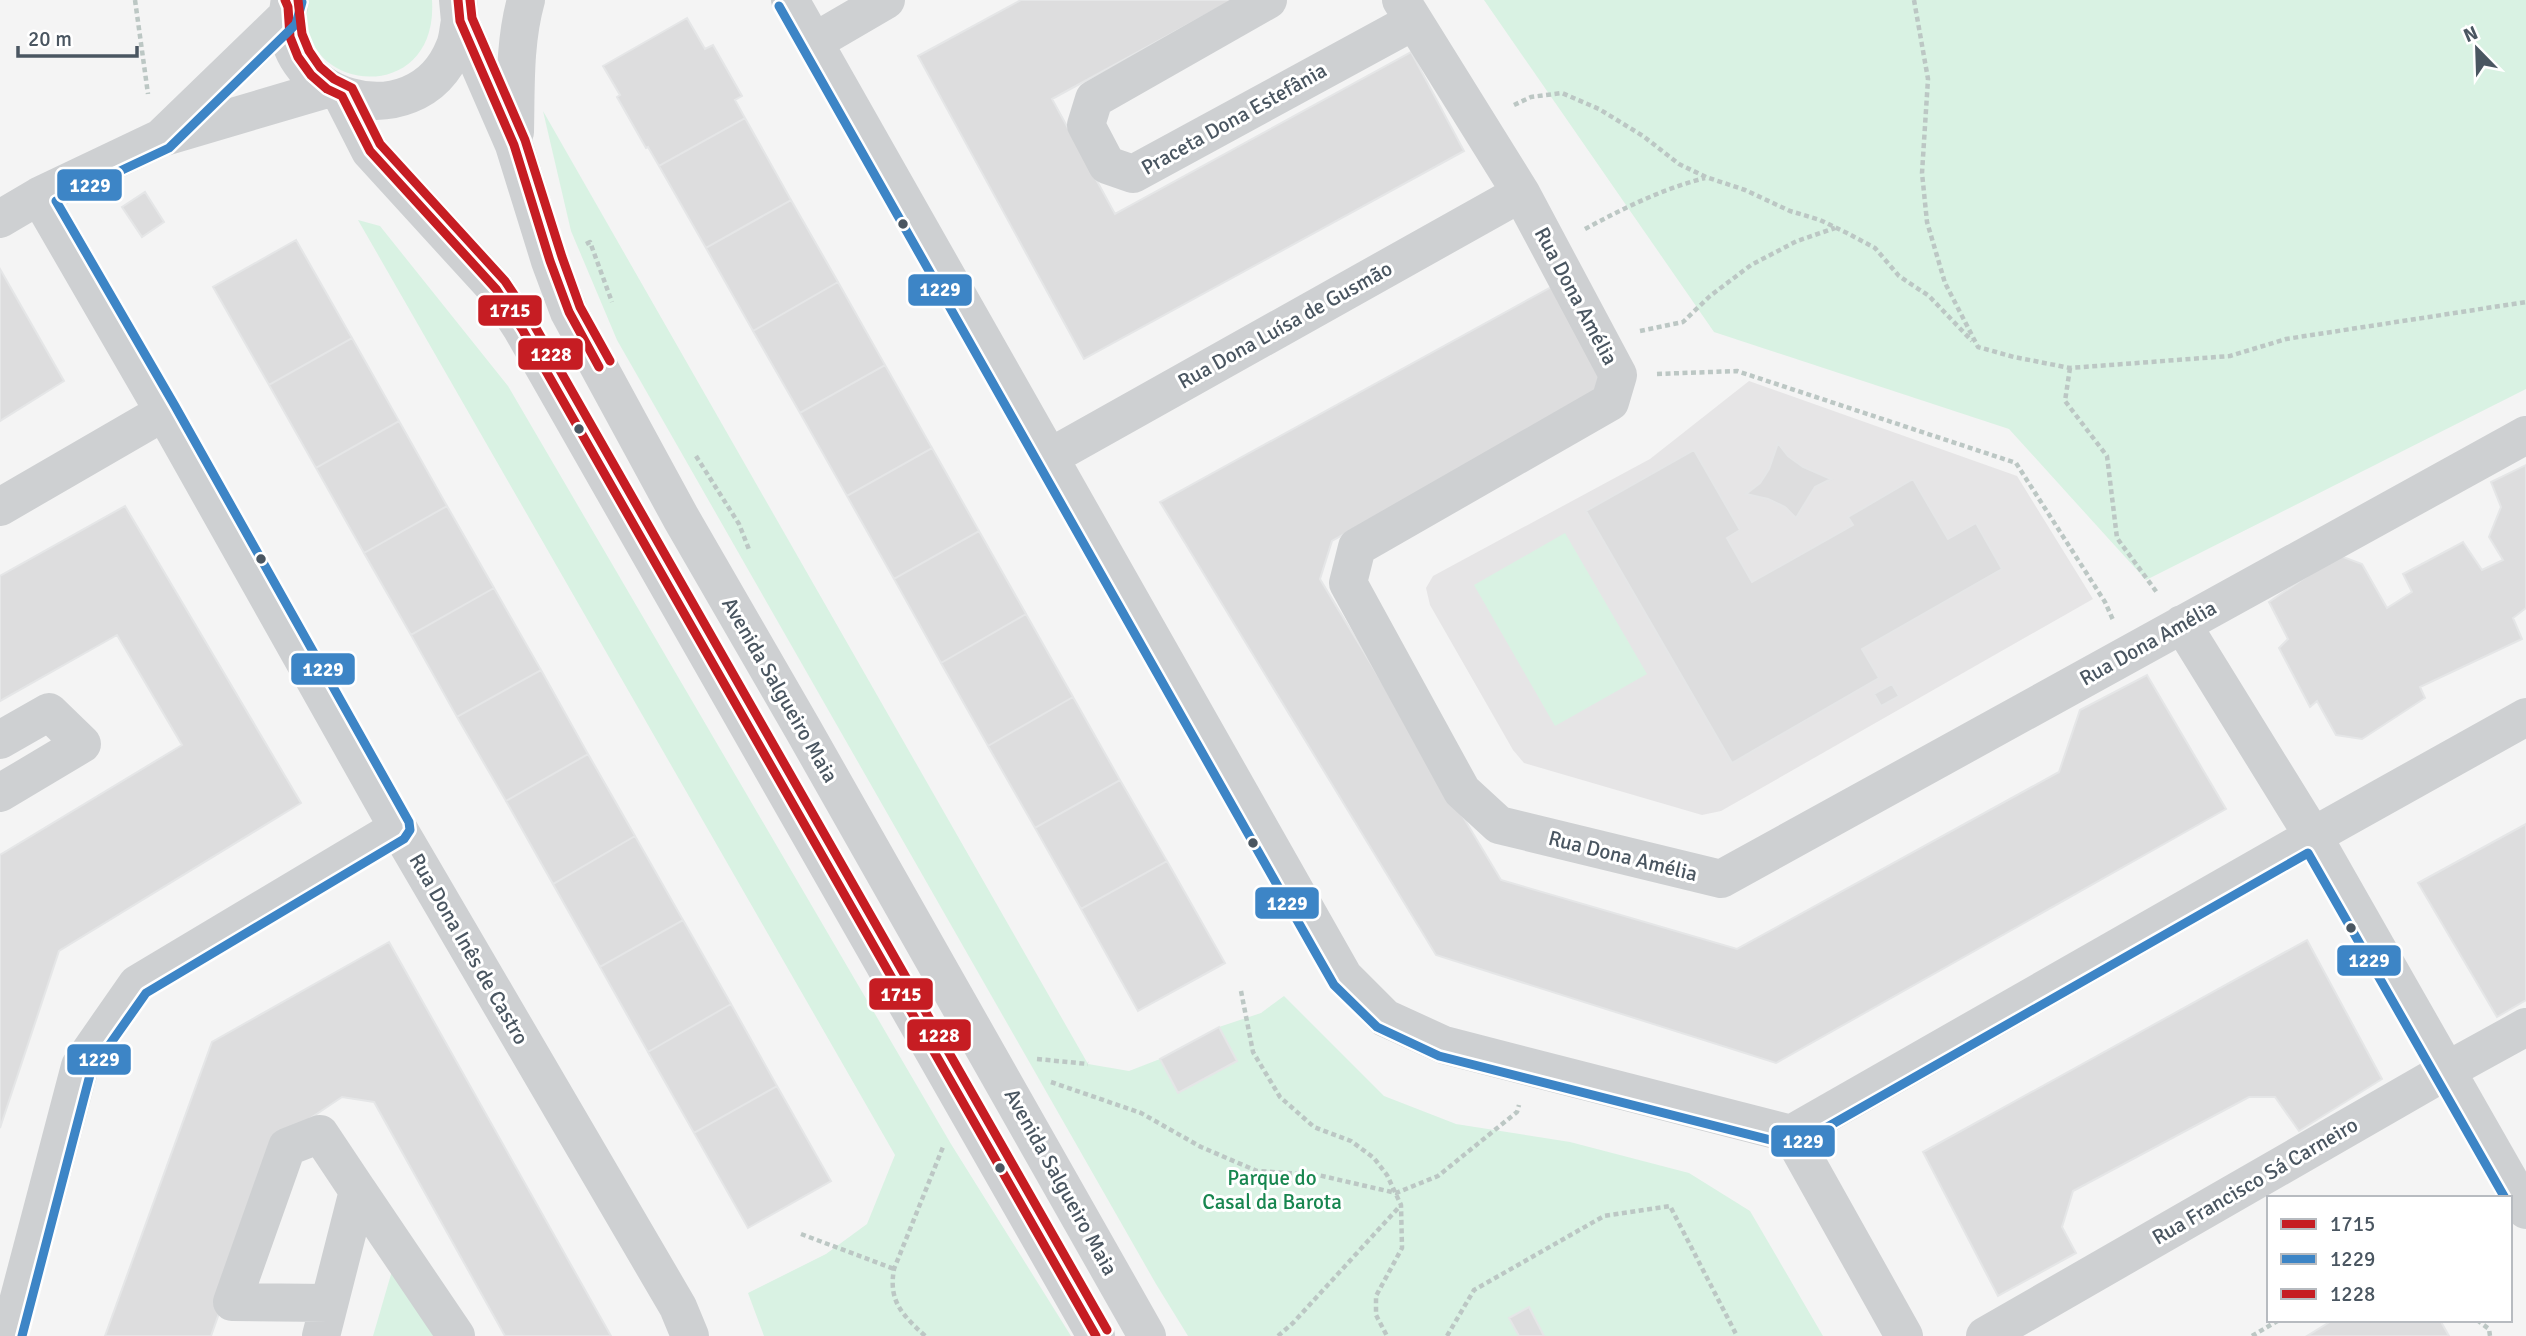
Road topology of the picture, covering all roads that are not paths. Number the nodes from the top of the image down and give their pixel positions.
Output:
1 (527, 0) edge
2 (790, 0) edge
3 (886, 0) edge
4 (1268, 0) edge
5 (287, 6) edge
6 (1407, 10) edge
7 (459, 11) edge
8 (814, 42) junction
9 (335, 92) junction
10 (161, 138) junction
11 (514, 145) junction
12 (1521, 193) junction
13 (39, 197) junction
14 (0, 219) edge
15 (164, 412) junction
16 (2526, 435) edge
17 (1050, 457) junction
18 (0, 507) edge
19 (2182, 624) junction
20 (2526, 717) edge
21 (0, 740) edge
22 (0, 793) edge
23 (398, 828) junction
24 (2313, 836) junction
25 (2526, 1027) edge
26 (2446, 1071) junction
27 (1791, 1134) junction
28 (358, 1191) junction
29 (2526, 1210) edge
30 (325, 1320) edge
31 (9, 1336) edge
32 (456, 1336) edge
33 (690, 1336) edge
34 (1096, 1336) edge
35 (1147, 1336) edge
36 (1904, 1336) edge
37 (1985, 1336) edge

1 - 11 street
2 - 8 street
3 - 8 street
4 - 6 street, Praceta Dona Estefânia
5 - 9 street
5 - 10 street
6 - 12 street, Praceta Dona Estefânia
7 - 9 street, Avenida Salgueiro Maia
7 - 11 street, Avenida Salgueiro Maia
8 - 17 street
9 - 10 street
9 - 34 street
10 - 13 street
11 - 35 street, Avenida Salgueiro Maia
12 - 17 street, Rua Dona Luísa de Gusmão
12 - 19 street, Rua Dona Amélia
13 - 14 street
13 - 15 street, Rua Dona Inês de Castro
15 - 18 street
15 - 23 street, Rua Dona Inês de Castro
16 - 19 street, Rua Dona Amélia
17 - 27 street
19 - 24 street
20 - 24 street
21 - 22 street
23 - 31 street
23 - 33 street, Rua Dona Inês de Castro
24 - 26 street
24 - 27 street
25 - 26 street, Rua Francisco Sá Carneiro
26 - 29 street
26 - 37 street, Rua Francisco Sá Carneiro
27 - 36 street
28 - 30 street
28 - 30 street
28 - 32 street

